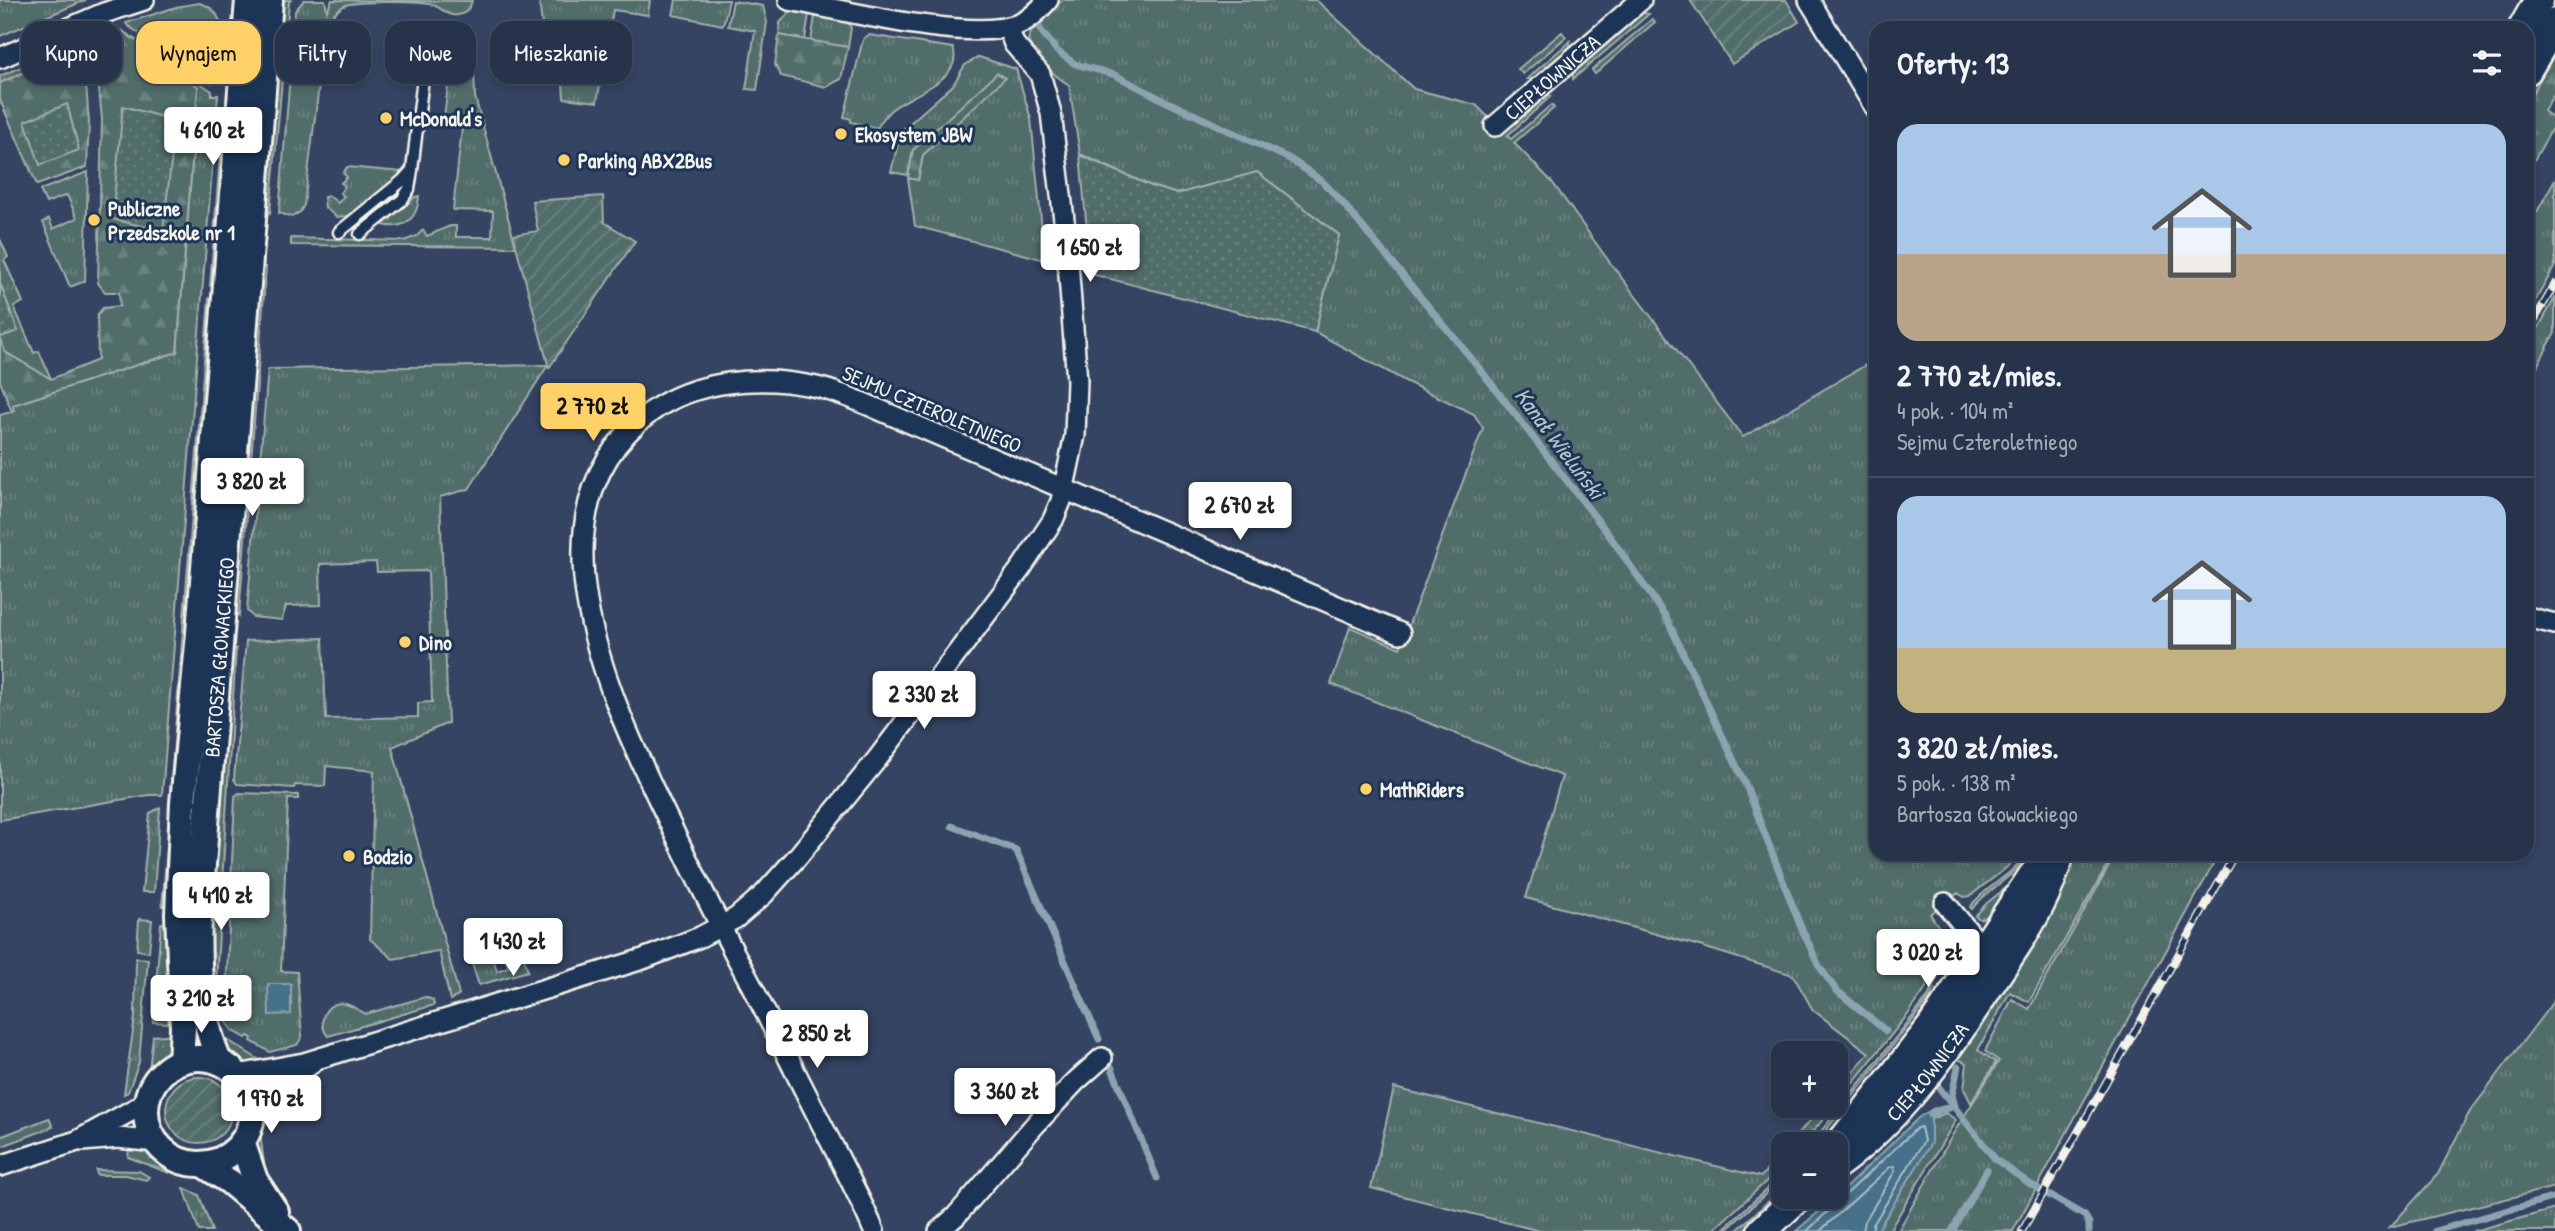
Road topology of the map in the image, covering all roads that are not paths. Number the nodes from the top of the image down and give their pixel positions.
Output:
1 (144, 0) edge
2 (248, 0) edge
3 (270, 0) edge
4 (789, 0) edge
5 (1048, 0) edge
6 (1641, 0) edge
7 (1809, 0) edge
8 (2539, 0) edge
9 (102, 7) edge
10 (2528, 21) edge
11 (2555, 23) edge
12 (1008, 27) junction
13 (0, 58) edge
14 (2534, 58) edge
15 (422, 84) edge
16 (1869, 98) edge
17 (1495, 126) dead end
18 (412, 170) junction
19 (340, 232) dead end
20 (360, 234) dead end
21 (1065, 488) junction
22 (2534, 619) edge
23 (2555, 624) edge
24 (1400, 633) dead end
25 (2046, 861) edge
26 (2057, 861) edge
27 (1945, 903) dead end
28 (721, 927) junction
29 (1996, 954) junction
30 (1102, 1058) dead end
31 (318, 1059) junction
32 (181, 1061) junction
33 (228, 1069) junction
34 (148, 1099) junction
35 (252, 1111) junction
36 (1848, 1134) edge
37 (77, 1141) junction
38 (157, 1142) junction
39 (242, 1142) junction
40 (1848, 1155) edge
41 (202, 1164) junction
42 (0, 1166) edge
43 (1785, 1209) edge
44 (288, 1231) edge
45 (874, 1231) edge
46 (939, 1231) edge
47 (1762, 1231) edge

1 - 9 street
2 - 32 street, BARTOSZA GŁOWACKIEGO
3 - 33 street, BARTOSZA GŁOWACKIEGO
4 - 12 street
5 - 12 street
6 - 17 street, CIEPŁOWNICZA
7 - 16 street
8 - 10 main road
9 - 13 street
11 - 14 main road
12 - 21 street
15 - 18 lane
18 - 19 lane
18 - 20 lane
21 - 24 street, SEJMU CZTEROLETNIEGO
21 - 28 street
21 - 28 street, SEJMU CZTEROLETNIEGO
22 - 23 street
25 - 29 main road, CIEPŁOWNICZA
26 - 29 main road, CIEPŁOWNICZA
27 - 29 street
28 - 31 street
28 - 45 street, SEJMU CZTEROLETNIEGO
29 - 36 main road, CIEPŁOWNICZA
29 - 40 main road, CIEPŁOWNICZA
30 - 46 street
31 - 33 street
31 - 35 street
32 - 33 street
32 - 34 street
33 - 35 street
34 - 37 street
34 - 38 street
35 - 39 street
37 - 38 street
37 - 42 street
38 - 41 street
39 - 41 street
39 - 44 street
41 - 44 street
43 - 47 main road

